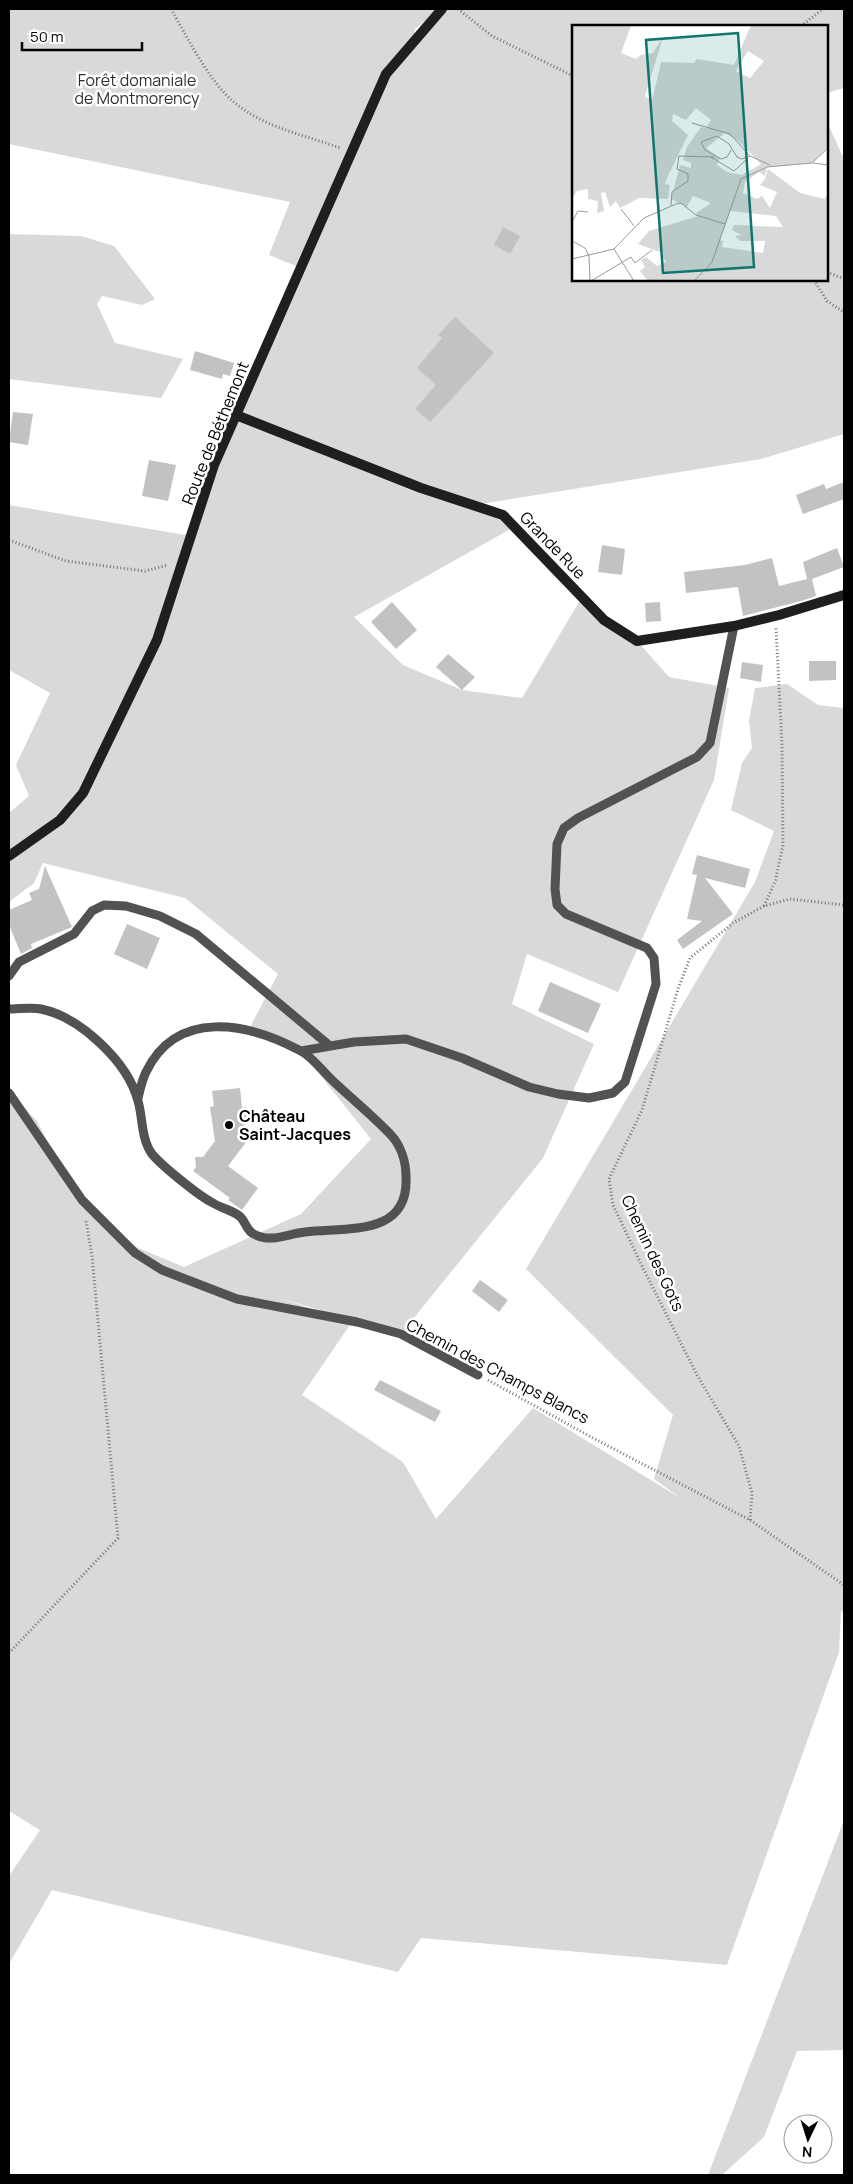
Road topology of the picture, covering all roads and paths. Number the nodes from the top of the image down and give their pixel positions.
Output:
1 (172, 9) edge
2 (442, 9) edge
3 (458, 9) edge
4 (822, 9) edge
5 (802, 25) edge
6 (572, 76) edge
7 (352, 152) junction
8 (828, 272) edge
9 (844, 279) edge
10 (815, 281) edge
11 (844, 312) edge
12 (236, 415) junction
13 (9, 540) edge
14 (183, 561) junction
15 (844, 595) edge
16 (775, 616) junction
17 (734, 626) junction
18 (9, 856) edge
19 (844, 905) edge
20 (764, 906) junction
21 (9, 976) edge
22 (9, 1009) edge
23 (330, 1046) junction
24 (301, 1050) junction
25 (9, 1093) edge
26 (138, 1098) junction
27 (82, 1200) junction
28 (478, 1375) joint
29 (750, 1520) junction
30 (844, 1585) edge
31 (9, 1653) edge

1 - 7 path
2 - 7 street, Route de Béthemont
3 - 6 path
4 - 5 path
7 - 12 street, Route de Béthemont
8 - 9 path
10 - 11 path
12 - 14 street, Route de Béthemont
12 - 17 street, Grande Rue
13 - 14 path
14 - 18 street, Route de Béthemont
15 - 16 street, Grande Rue
16 - 17 street, Grande Rue
16 - 20 path
17 - 23 lane
19 - 20 path, Chemin des Gots
20 - 29 path, Chemin des Gots
21 - 23 lane
22 - 26 lane
23 - 24 lane
24 - 26 lane
24 - 26 lane
25 - 27 lane, Chemin des Champs Blancs
27 - 28 lane, Chemin des Champs Blancs
27 - 31 path
28 - 29 path, Chemin des Champs Blancs
29 - 30 path, Chemin des Champs Blancs

